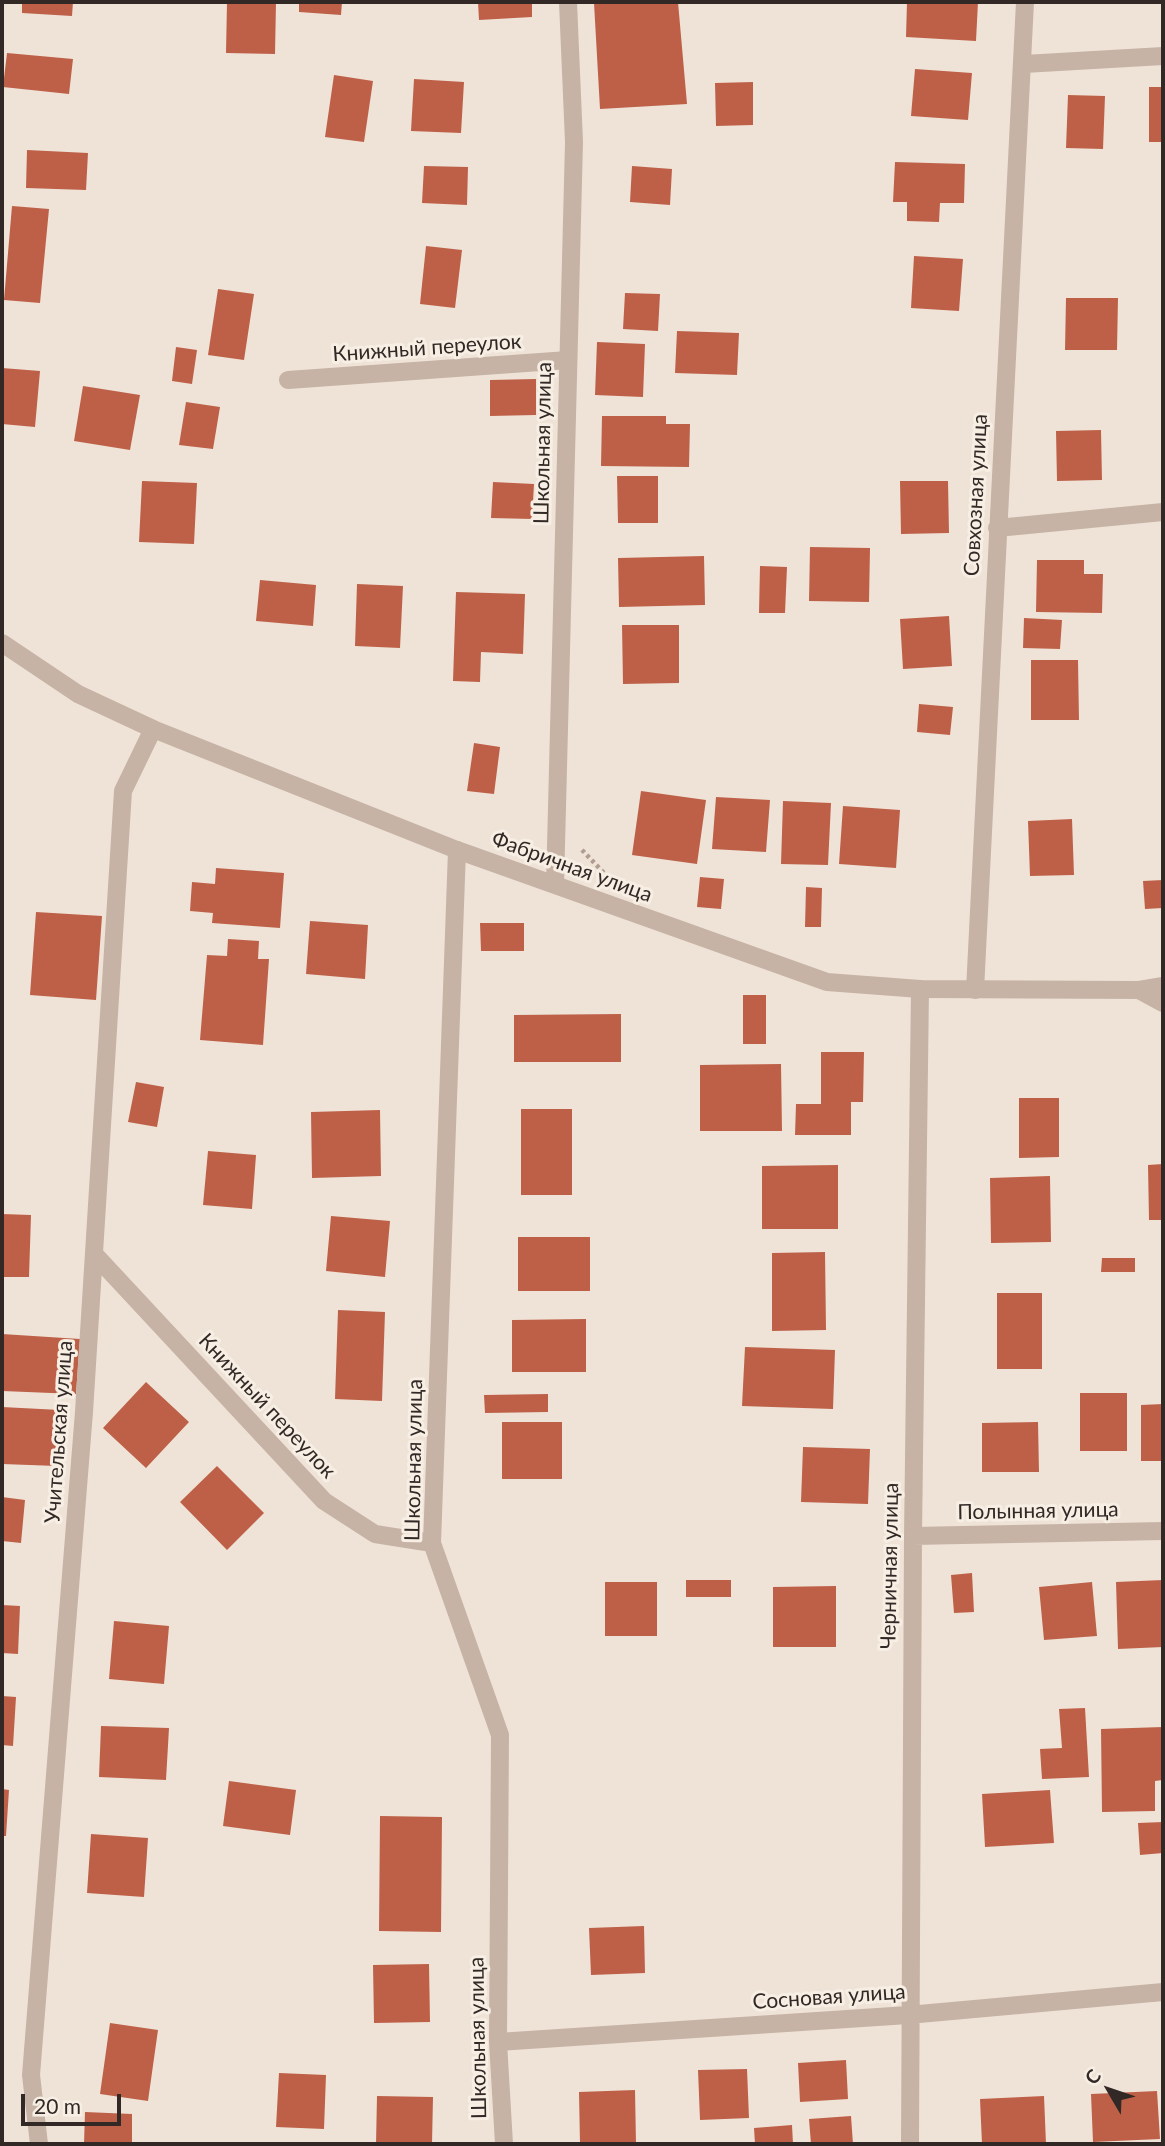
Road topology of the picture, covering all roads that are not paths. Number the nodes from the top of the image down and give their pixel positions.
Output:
1 (568, 2) edge
2 (1025, 2) edge
3 (1163, 56) edge
4 (1024, 64) junction
5 (568, 360) junction
6 (288, 380) dead end
7 (1163, 512) edge
8 (997, 528) junction
9 (2, 643) edge
10 (153, 729) junction
11 (457, 850) junction
12 (555, 884) junction
13 (1163, 986) edge
14 (920, 989) junction
15 (975, 990) junction
16 (1139, 990) junction
17 (1163, 1003) edge
18 (95, 1255) junction
19 (1163, 1531) edge
20 (913, 1536) junction
21 (432, 1544) junction
22 (1163, 1992) edge
23 (908, 2015) junction
24 (498, 2042) junction
25 (40, 2144) edge
26 (504, 2144) edge
27 (909, 2144) edge

1 - 5 street, Школьная улица
2 - 4 street, Совхозная улица
3 - 4 street
4 - 8 street, Совхозная улица
5 - 6 street, Книжный переулок
5 - 12 street, Школьная улица
7 - 8 street
8 - 15 street, Совхозная улица
9 - 10 street, Фабричная улица
10 - 11 street, Фабричная улица
10 - 18 street, Учительская улица
11 - 12 street, Фабричная улица
11 - 21 street, Школьная улица
12 - 14 street, Фабричная улица
13 - 16 street, Фабричная улица
14 - 15 street, Фабричная улица
14 - 20 street, Черничная улица
15 - 16 street, Фабричная улица
16 - 17 street
18 - 21 street, Книжный переулок
18 - 25 street, Учительская улица
19 - 20 street, Полынная улица
20 - 23 street, Черничная улица
21 - 24 street, Школьная улица
22 - 23 street, Сосновая улица
23 - 24 street, Сосновая улица
23 - 27 street, Черничная улица
24 - 26 street, Школьная улица

